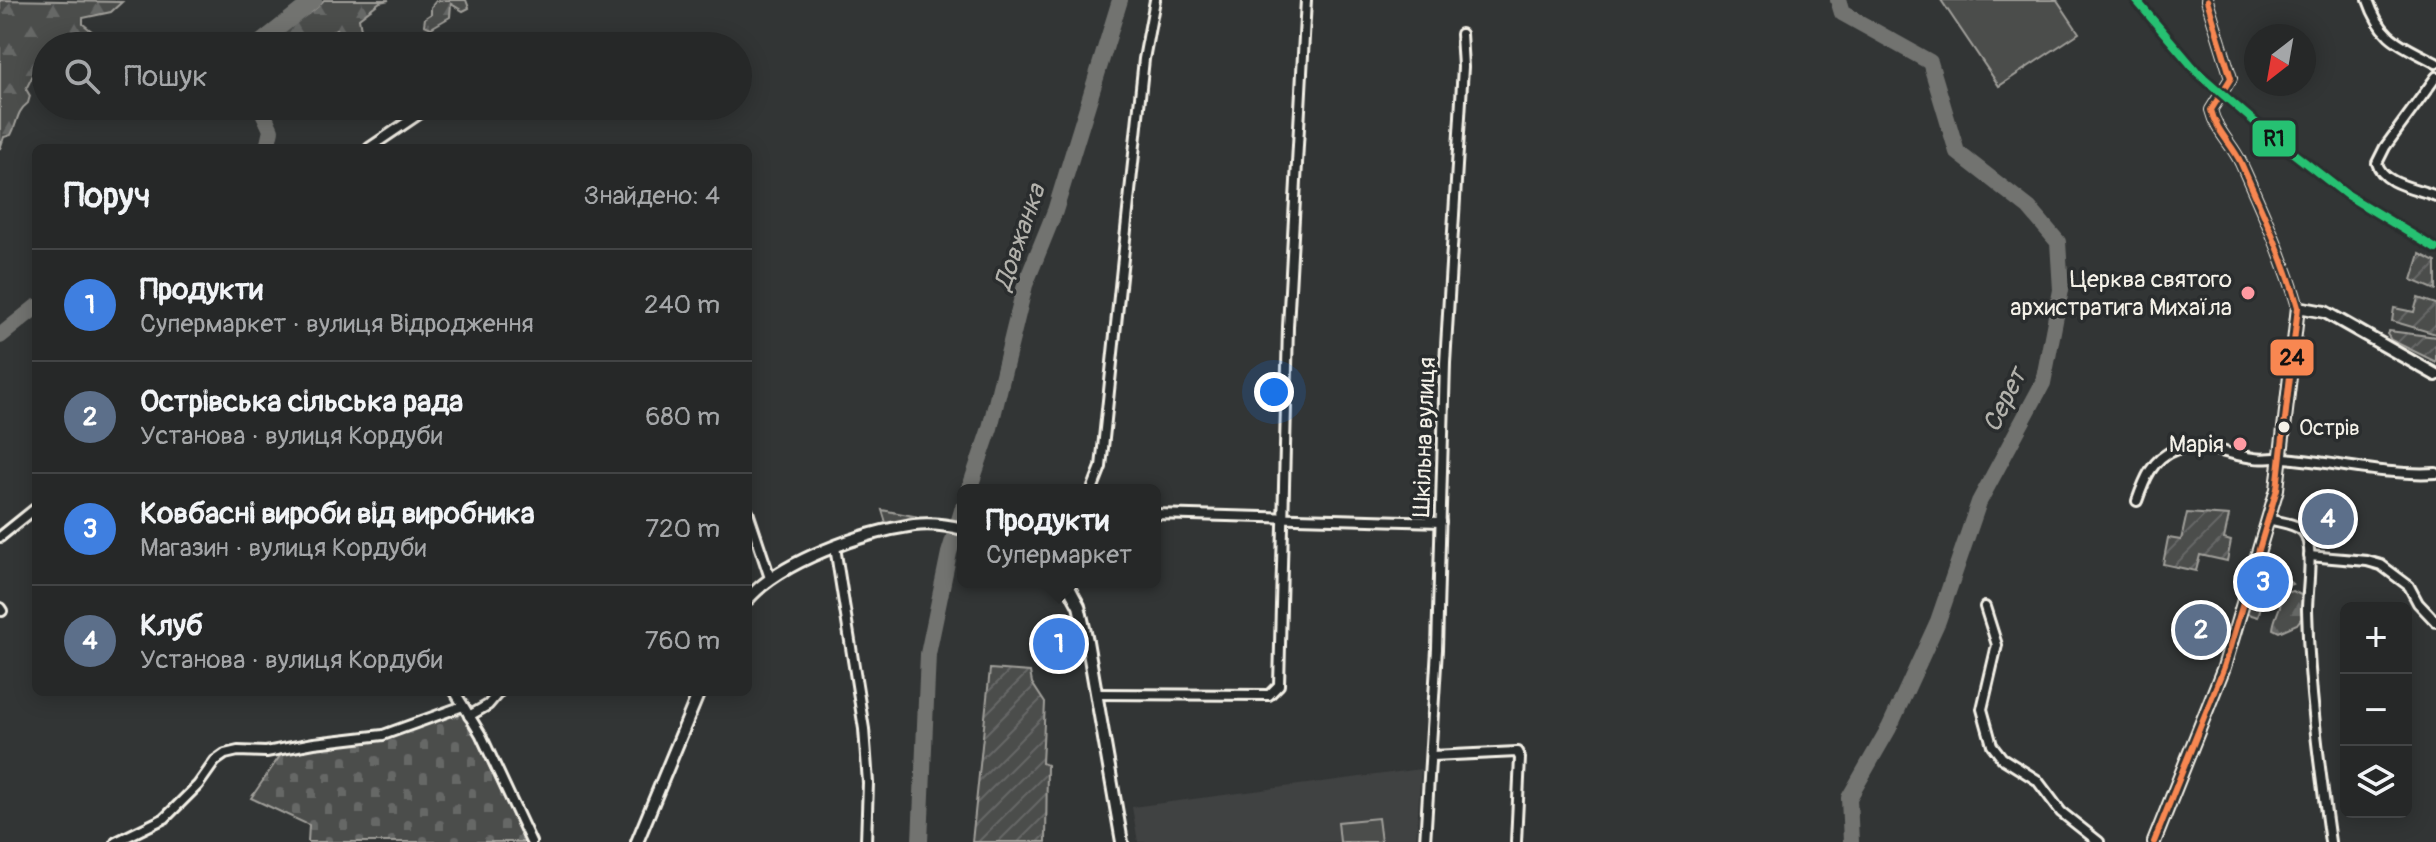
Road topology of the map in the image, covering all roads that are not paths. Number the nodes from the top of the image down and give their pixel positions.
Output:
1 (1155, 0) edge
2 (1306, 0) edge
3 (2207, 0) edge
4 (2368, 0) edge
5 (1461, 34) dead end
6 (2436, 63) edge
7 (2436, 77) edge
8 (410, 120) edge
9 (375, 144) edge
10 (2436, 196) edge
11 (2298, 307) junction
12 (2436, 375) edge
13 (2281, 458) junction
14 (2436, 473) edge
15 (1094, 484) edge
16 (2137, 501) dead end
17 (32, 511) edge
18 (1161, 514) edge
19 (1283, 519) junction
20 (2268, 519) junction
21 (1441, 522) junction
22 (752, 524) edge
23 (957, 528) edge
24 (0, 537) edge
25 (835, 547) junction
26 (2309, 556) junction
27 (770, 578) junction
28 (1069, 588) edge
29 (752, 595) edge
30 (1985, 607) dead end
31 (2436, 622) edge
32 (1096, 694) junction
33 (457, 696) edge
34 (496, 696) edge
35 (697, 696) edge
36 (463, 706) junction
37 (469, 716) junction
38 (1432, 756) junction
39 (116, 842) edge
40 (531, 842) edge
41 (637, 842) edge
42 (866, 842) edge
43 (1122, 842) edge
44 (1425, 842) edge
45 (1516, 842) edge
46 (2099, 842) edge
47 (2154, 842) edge
48 (2330, 842) edge

1 - 15 street
2 - 19 street
3 - 11 street
4 - 6 street
5 - 21 street, Шкільна вулиця
7 - 10 street
8 - 9 street
11 - 12 street
11 - 13 street
13 - 14 street
13 - 16 street
13 - 20 street
17 - 24 street
18 - 19 street
19 - 21 street
19 - 32 street
20 - 26 street
20 - 47 street
21 - 38 street, Шкільна вулиця
22 - 27 street
23 - 25 street
25 - 27 street
25 - 42 street
26 - 31 street
26 - 48 street
27 - 29 street
28 - 32 street
30 - 46 street
32 - 43 street
33 - 36 street
34 - 37 street
35 - 41 street
36 - 37 street
36 - 39 street
37 - 40 street
38 - 44 street, Шкільна вулиця
38 - 45 street

